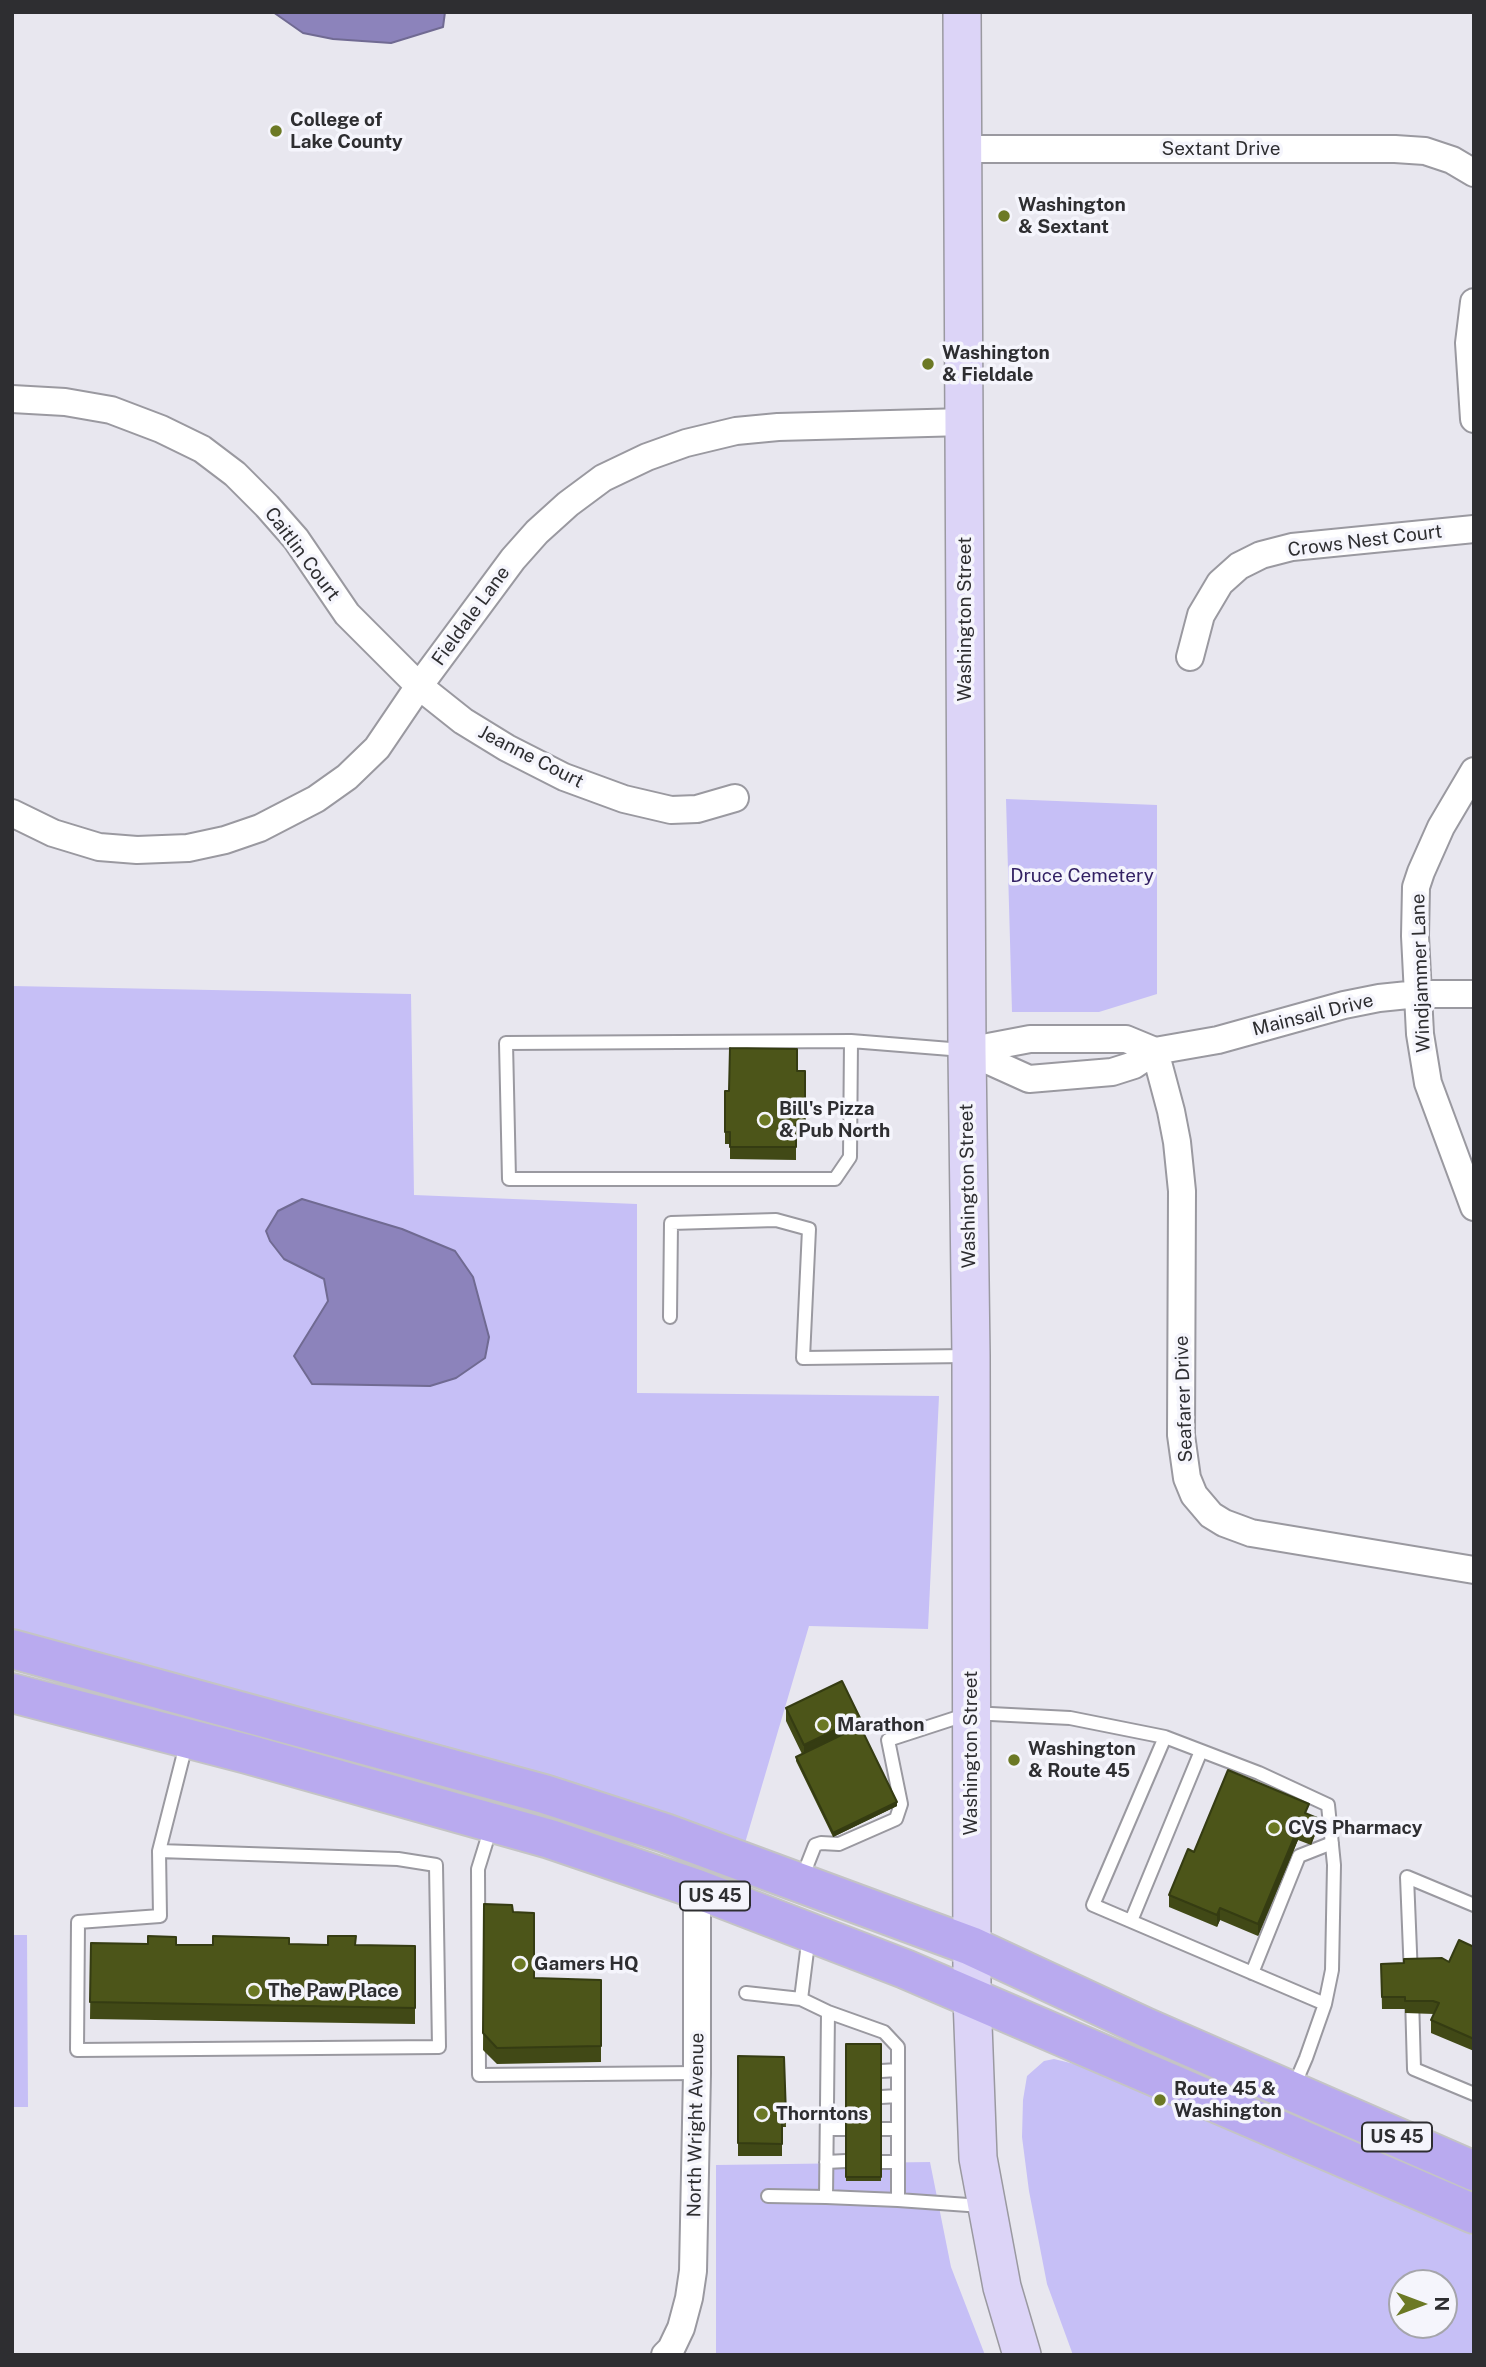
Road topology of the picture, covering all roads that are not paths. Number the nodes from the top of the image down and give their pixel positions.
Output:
1 (962, 12) edge
2 (963, 149) junction
3 (1474, 173) edge
4 (1474, 302) edge
5 (12, 399) edge
6 (1474, 419) edge
7 (965, 422) junction
8 (1474, 528) edge
9 (1190, 657) dead end
10 (419, 686) junction
11 (1474, 771) edge
12 (735, 798) dead end
13 (12, 813) edge
14 (1418, 994) junction
15 (1474, 994) edge
16 (851, 1041) junction
17 (967, 1051) junction
18 (1155, 1051) junction
19 (1474, 1207) edge
20 (670, 1317) dead end
21 (971, 1356) junction
22 (1474, 1570) edge
23 (12, 1649) edge
24 (12, 1693) edge
25 (971, 1713) junction
26 (1165, 1737) junction
27 (188, 1739) junction
28 (1201, 1751) junction
29 (492, 1824) junction
30 (1332, 1843) junction
31 (159, 1851) junction
32 (801, 1882) junction
33 (697, 1889) junction
34 (1474, 1905) edge
35 (1131, 1921) junction
36 (809, 1931) junction
37 (971, 1946) junction
38 (1252, 1973) junction
39 (746, 1993) dead end
40 (972, 1998) junction
41 (801, 1999) junction
42 (1325, 2004) junction
43 (828, 2011) junction
44 (898, 2070) junction
45 (881, 2071) edge
46 (697, 2073) junction
47 (1292, 2091) junction
48 (1474, 2094) edge
49 (898, 2096) junction
50 (881, 2097) edge
51 (827, 2129) junction
52 (846, 2129) edge
53 (881, 2129) edge
54 (898, 2129) junction
55 (846, 2161) edge
56 (826, 2162) junction
57 (881, 2162) edge
58 (898, 2162) junction
59 (1474, 2171) edge
60 (768, 2196) dead end
61 (826, 2197) junction
62 (898, 2200) junction
63 (986, 2206) junction
64 (1474, 2214) edge
65 (665, 2355) edge
66 (1022, 2355) edge

1 - 2 main road, Washington Street
2 - 3 street, Sextant Drive
2 - 7 main road, Washington Street
4 - 6 street
5 - 10 street, Caitlin Court
7 - 10 street, Fieldale Lane
7 - 17 main road, Washington Street
8 - 9 street, Crows Nest Court
10 - 12 street, Jeanne Court
10 - 13 street, Fieldale Lane
11 - 14 street, Windjammer Lane
14 - 15 street, Mainsail Drive
14 - 18 street, Mainsail Drive
14 - 19 street, Windjammer Lane
16 - 16 lane
16 - 17 lane
17 - 18 street, Mainsail Drive
17 - 18 street, Mainsail Drive
17 - 21 main road, Washington Street
18 - 22 street, Seafarer Drive
20 - 21 lane
21 - 25 main road, Washington Street
23 - 32 main road, US 45
24 - 27 main road, US 45
25 - 26 lane
25 - 32 lane
25 - 37 main road, Washington Street
26 - 28 lane
26 - 35 lane
27 - 29 main road, US 45
27 - 31 lane
28 - 30 lane
28 - 35 lane
29 - 33 main road, US 45
29 - 46 lane
30 - 38 lane
30 - 42 lane
31 - 31 lane
32 - 37 main road, US 45
33 - 36 main road, US 45
33 - 46 street, North Wright Avenue
34 - 48 lane
35 - 38 lane
36 - 40 main road, US 45
36 - 41 lane
37 - 40 main road, Washington Street
37 - 47 main road, US 45
38 - 42 lane
39 - 41 lane
40 - 63 main road, Washington Street
40 - 64 main road, US 45
41 - 43 lane
42 - 47 lane
43 - 44 lane
43 - 51 lane
44 - 45 lane
44 - 49 lane
46 - 65 street, North Wright Avenue
47 - 59 main road, US 45
49 - 50 lane
49 - 54 lane
51 - 52 lane
51 - 56 lane
53 - 54 lane
54 - 58 lane
55 - 56 lane
56 - 61 lane
57 - 58 lane
58 - 62 lane
60 - 61 lane
61 - 62 lane
62 - 63 lane
63 - 66 main road, Washington Street

